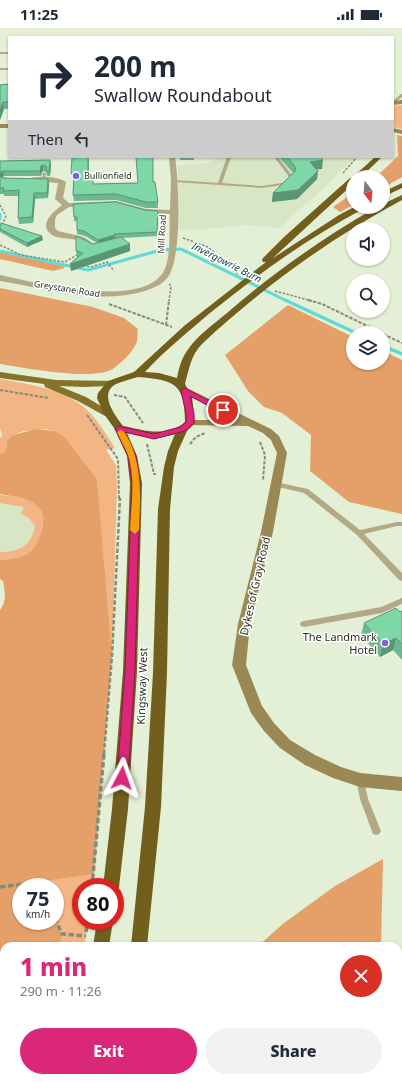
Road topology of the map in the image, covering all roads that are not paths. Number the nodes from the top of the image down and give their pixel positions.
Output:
1 (402, 95) edge
2 (394, 102) edge
3 (172, 158) edge
4 (229, 158) edge
5 (277, 158) edge
6 (378, 158) edge
7 (365, 170) edge
8 (23, 180) edge
9 (175, 181) junction
10 (220, 184) junction
11 (402, 185) edge
12 (346, 186) edge
13 (390, 191) edge
14 (402, 196) edge
15 (67, 205) junction
16 (173, 212) junction
17 (347, 214) edge
18 (94, 247) edge
19 (253, 275) junction
20 (0, 278) edge
21 (134, 291) joint
22 (137, 374) junction
23 (0, 375) edge
24 (38, 381) junction
25 (111, 384) junction
26 (183, 387) junction
27 (108, 414) junction
28 (253, 423) junction
29 (186, 426) junction
30 (119, 428) junction
31 (276, 484) junction
32 (402, 524) edge
33 (359, 533) junction
34 (402, 578) edge
35 (402, 601) edge
36 (304, 624) dead end
37 (360, 780) junction
38 (402, 784) edge
39 (376, 831) dead end
40 (112, 878) edge
41 (104, 930) edge
42 (102, 942) edge
43 (140, 942) edge

1 - 2 lane
3 - 9 street, Mill Road
4 - 10 lane
5 - 10 lane
6 - 7 highway
8 - 15 street
9 - 10 lane
9 - 16 street, Mill Road
11 - 13 highway
12 - 19 highway
14 - 26 highway
15 - 16 street
15 - 18 street
16 - 21 street, Mill Road
17 - 19 highway
19 - 22 highway
20 - 21 street, Greystane Road
22 - 25 highway
22 - 26 highway
23 - 24 main road
24 - 25 main road
24 - 27 main road
25 - 27 highway
26 - 28 street, Dykes of Gray Road
26 - 29 highway
27 - 30 highway, Kingsway West
28 - 29 street
28 - 31 street, Dykes of Gray Road
29 - 30 highway
29 - 43 highway, Kingsway West
30 - 40 highway, Kingsway West
31 - 33 lane
31 - 37 street, Dykes of Gray Road
32 - 33 lane
33 - 34 lane
35 - 36 lane
37 - 38 street, Dykes of Gray Road
37 - 39 lane
41 - 42 highway

